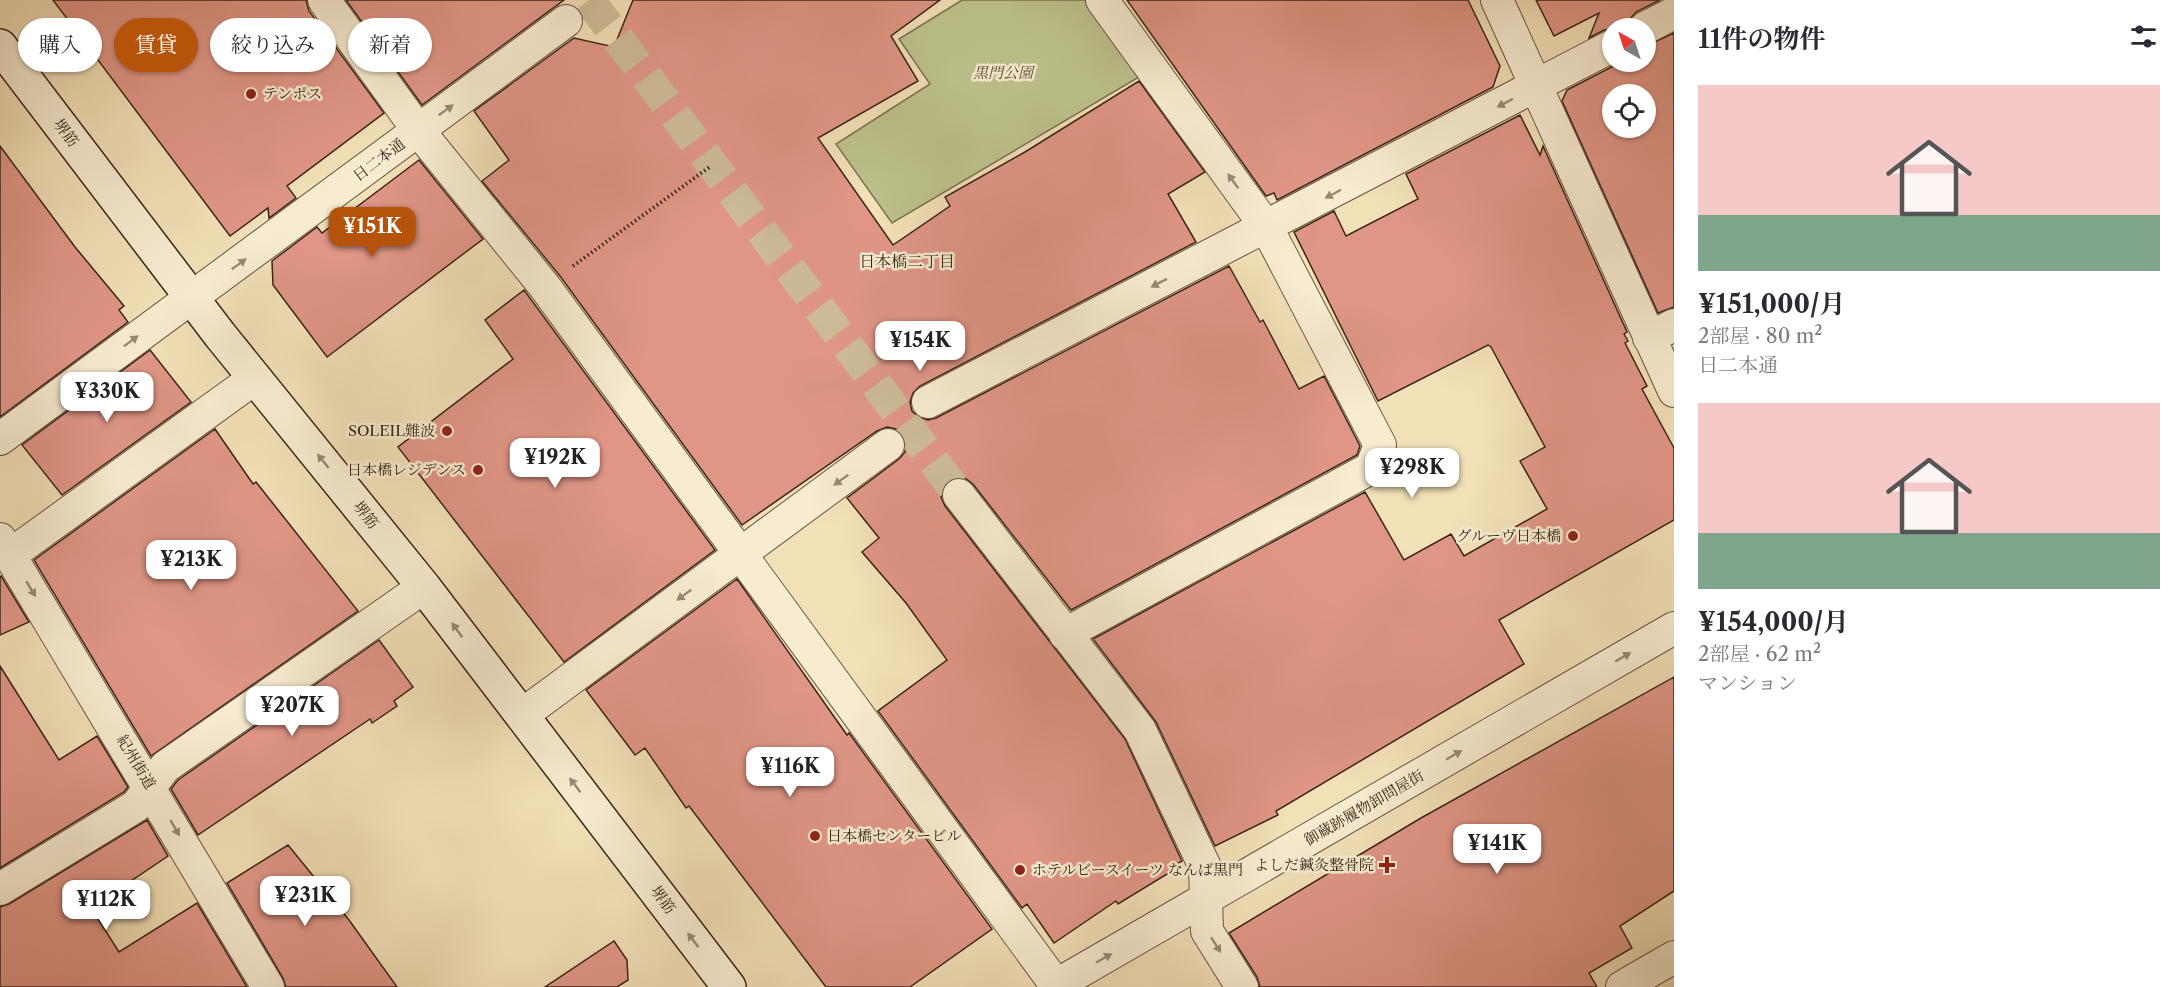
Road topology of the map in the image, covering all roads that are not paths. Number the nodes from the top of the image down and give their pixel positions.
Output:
1 (324, 0) edge
2 (1102, 0) edge
3 (1497, 0) edge
4 (1674, 13) edge
5 (566, 21) dead end
6 (1656, 22) edge
7 (0, 46) edge
8 (1602, 51) edge
9 (1537, 86) junction
10 (418, 130) junction
11 (1267, 228) junction
12 (191, 298) junction
13 (1661, 332) edge
14 (255, 378) junction
15 (1674, 391) edge
16 (928, 402) dead end
17 (0, 439) edge
18 (888, 445) dead end
19 (959, 495) tunnel mouth
20 (5, 547) edge
21 (742, 553) junction
22 (424, 587) junction
23 (1674, 628) edge
24 (1065, 634) junction
25 (522, 715) junction
26 (151, 786) junction
27 (0, 890) edge
28 (1207, 898) junction
29 (1674, 957) edge
30 (1054, 986) edge
31 (268, 987) edge
32 (729, 987) edge
33 (1242, 987) edge
34 (1622, 987) edge

1 - 10 street
11 -> 2 street
3 - 9 street
4 - 6 street
10 -> 5 street, 日二本通
7 - 12 main road, 堺筋
8 - 9 street
9 -> 11 street
9 - 13 street
12 -> 10 street, 日二本通
10 - 21 street
11 -> 16 street
11 - 24 street
12 - 14 main road, 堺筋
17 -> 12 street, 日二本通
13 - 15 street
14 - 20 street
22 -> 14 main road, 堺筋
18 -> 21 street
19 - 24 street
20 -> 26 street, 紀州街道
21 -> 25 street
21 - 30 street
25 -> 22 main road, 堺筋
22 - 26 street
28 -> 23 street, 御蔵跡履物卸問屋街
24 - 28 street
32 -> 25 main road, 堺筋
26 - 27 street
26 -> 31 street, 紀州街道
30 -> 28 street, 御蔵跡履物卸問屋街
28 -> 33 street
29 - 34 street

